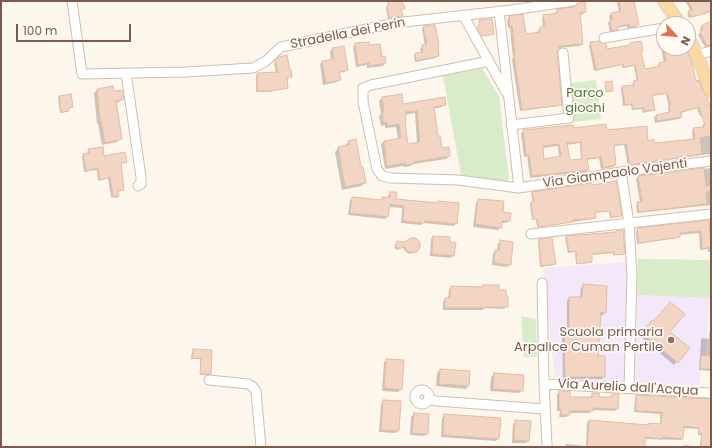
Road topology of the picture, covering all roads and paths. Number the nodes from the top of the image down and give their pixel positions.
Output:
1 (72, 1) edge
2 (573, 1) edge
3 (664, 1) edge
4 (499, 11) junction
5 (463, 15) junction
6 (674, 16) edge
7 (656, 29) edge
8 (604, 38) dead end
9 (711, 50) edge
10 (696, 52) edge
11 (563, 53) dead end
12 (698, 55) junction
13 (489, 61) junction
14 (126, 73) junction
15 (711, 91) edge
16 (508, 95) junction
17 (511, 125) junction
18 (711, 161) edge
19 (621, 172) junction
20 (138, 186) dead end
21 (519, 188) junction
22 (711, 214) edge
23 (629, 223) junction
24 (531, 234) dead end
25 (542, 283) dead end
26 (209, 380) dead end
27 (544, 384) junction
28 (629, 388) junction
29 (711, 393) edge
30 (429, 399) dead end
31 (545, 409) junction
32 (547, 445) dead end
33 (261, 447) edge

1 - 14 street, Stradella dei Perin
2 - 4 street, Stradella dei Perin
3 - 6 main road
4 - 5 street, Stradella dei Perin
4 - 16 street
5 - 13 street
5 - 14 street, Stradella dei Perin
7 - 8 street
9 - 12 street
10 - 12 main road
11 - 17 street
12 - 15 main road
13 - 16 street
13 - 21 street, Via Giampaolo Vajenti
14 - 20 street
16 - 17 street
17 - 21 street
18 - 19 street, Via Giampaolo Vajenti
19 - 21 street, Via Giampaolo Vajenti
19 - 23 street
22 - 23 street
23 - 24 street
23 - 28 street
25 - 27 street, Via Aurelio dall'Acqua
26 - 33 street
27 - 28 street, Via Aurelio dall'Acqua
27 - 31 street, Via Aurelio dall'Acqua
28 - 29 street, Via Aurelio dall'Acqua
30 - 31 street
31 - 32 street, Via Aurelio dall'Acqua

